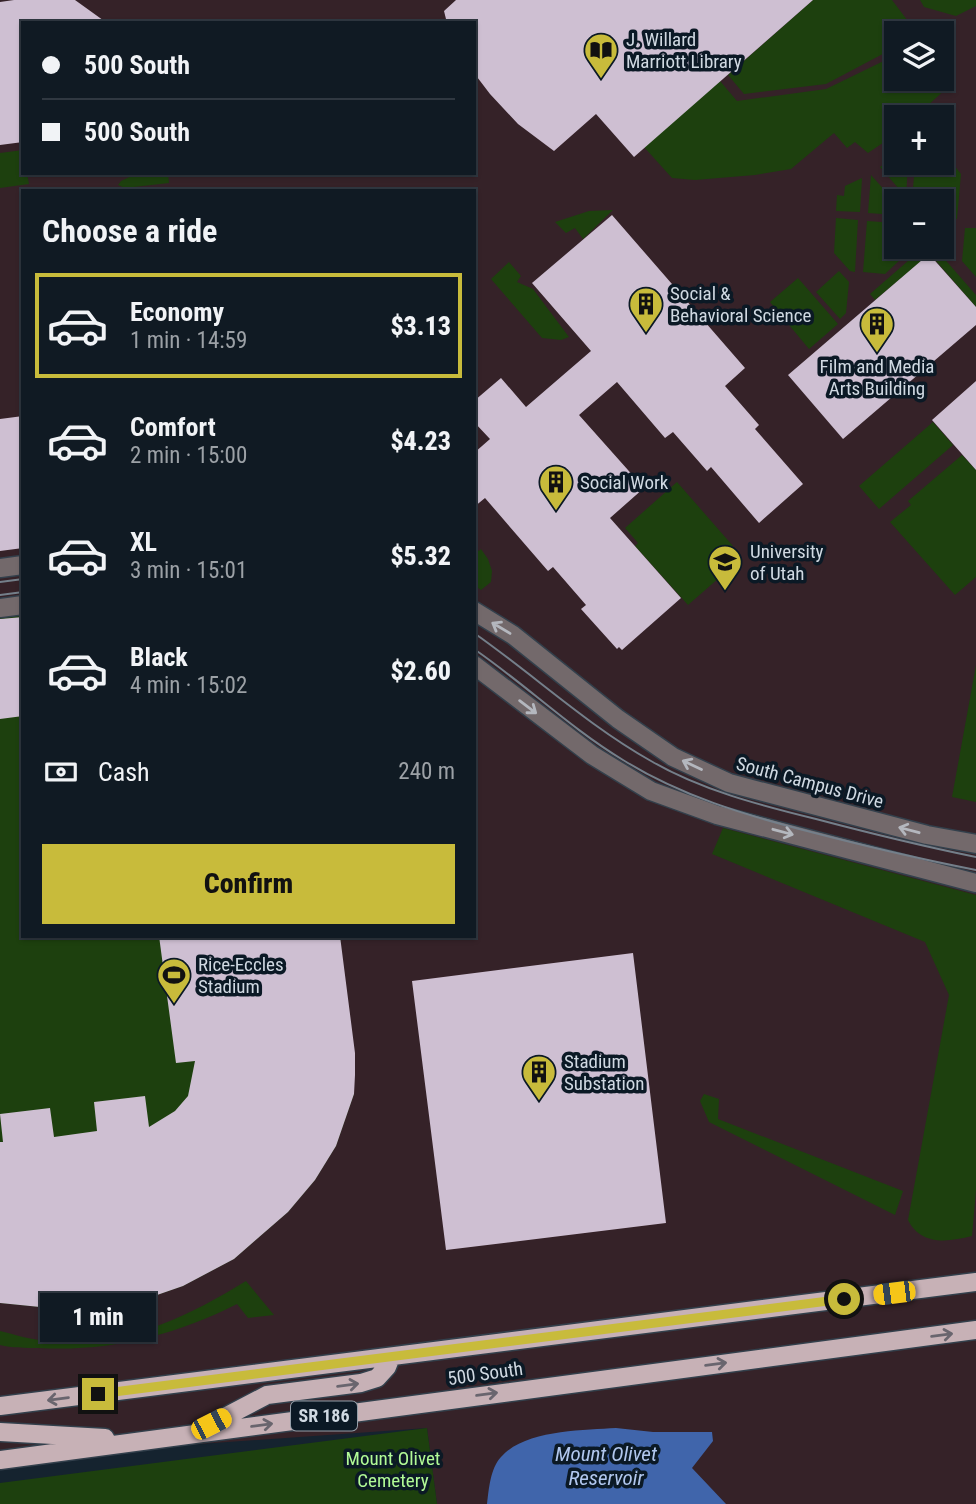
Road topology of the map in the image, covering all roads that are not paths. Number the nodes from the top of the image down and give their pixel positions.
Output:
1 (21, 565) edge
2 (0, 568) edge
3 (21, 605) edge
4 (0, 608) edge
5 (476, 612) edge
6 (476, 667) edge
7 (976, 844) edge
8 (976, 883) edge
9 (976, 1282) edge
10 (976, 1330) edge
11 (391, 1357) junction
12 (0, 1406) edge
13 (0, 1432) edge
14 (192, 1434) junction
15 (147, 1440) junction
16 (0, 1460) edge

1 - 2 street
3 - 4 street
7 -> 5 street, South Campus Drive
6 -> 8 street
9 - 11 main road, 500 South
14 -> 10 main road, 500 South / SR 186
11 -> 12 main road, 500 South
14 -> 11 main road
13 - 15 main road
14 - 15 main road, 500 South / SR 186
15 - 16 main road, 500 South / SR 186

